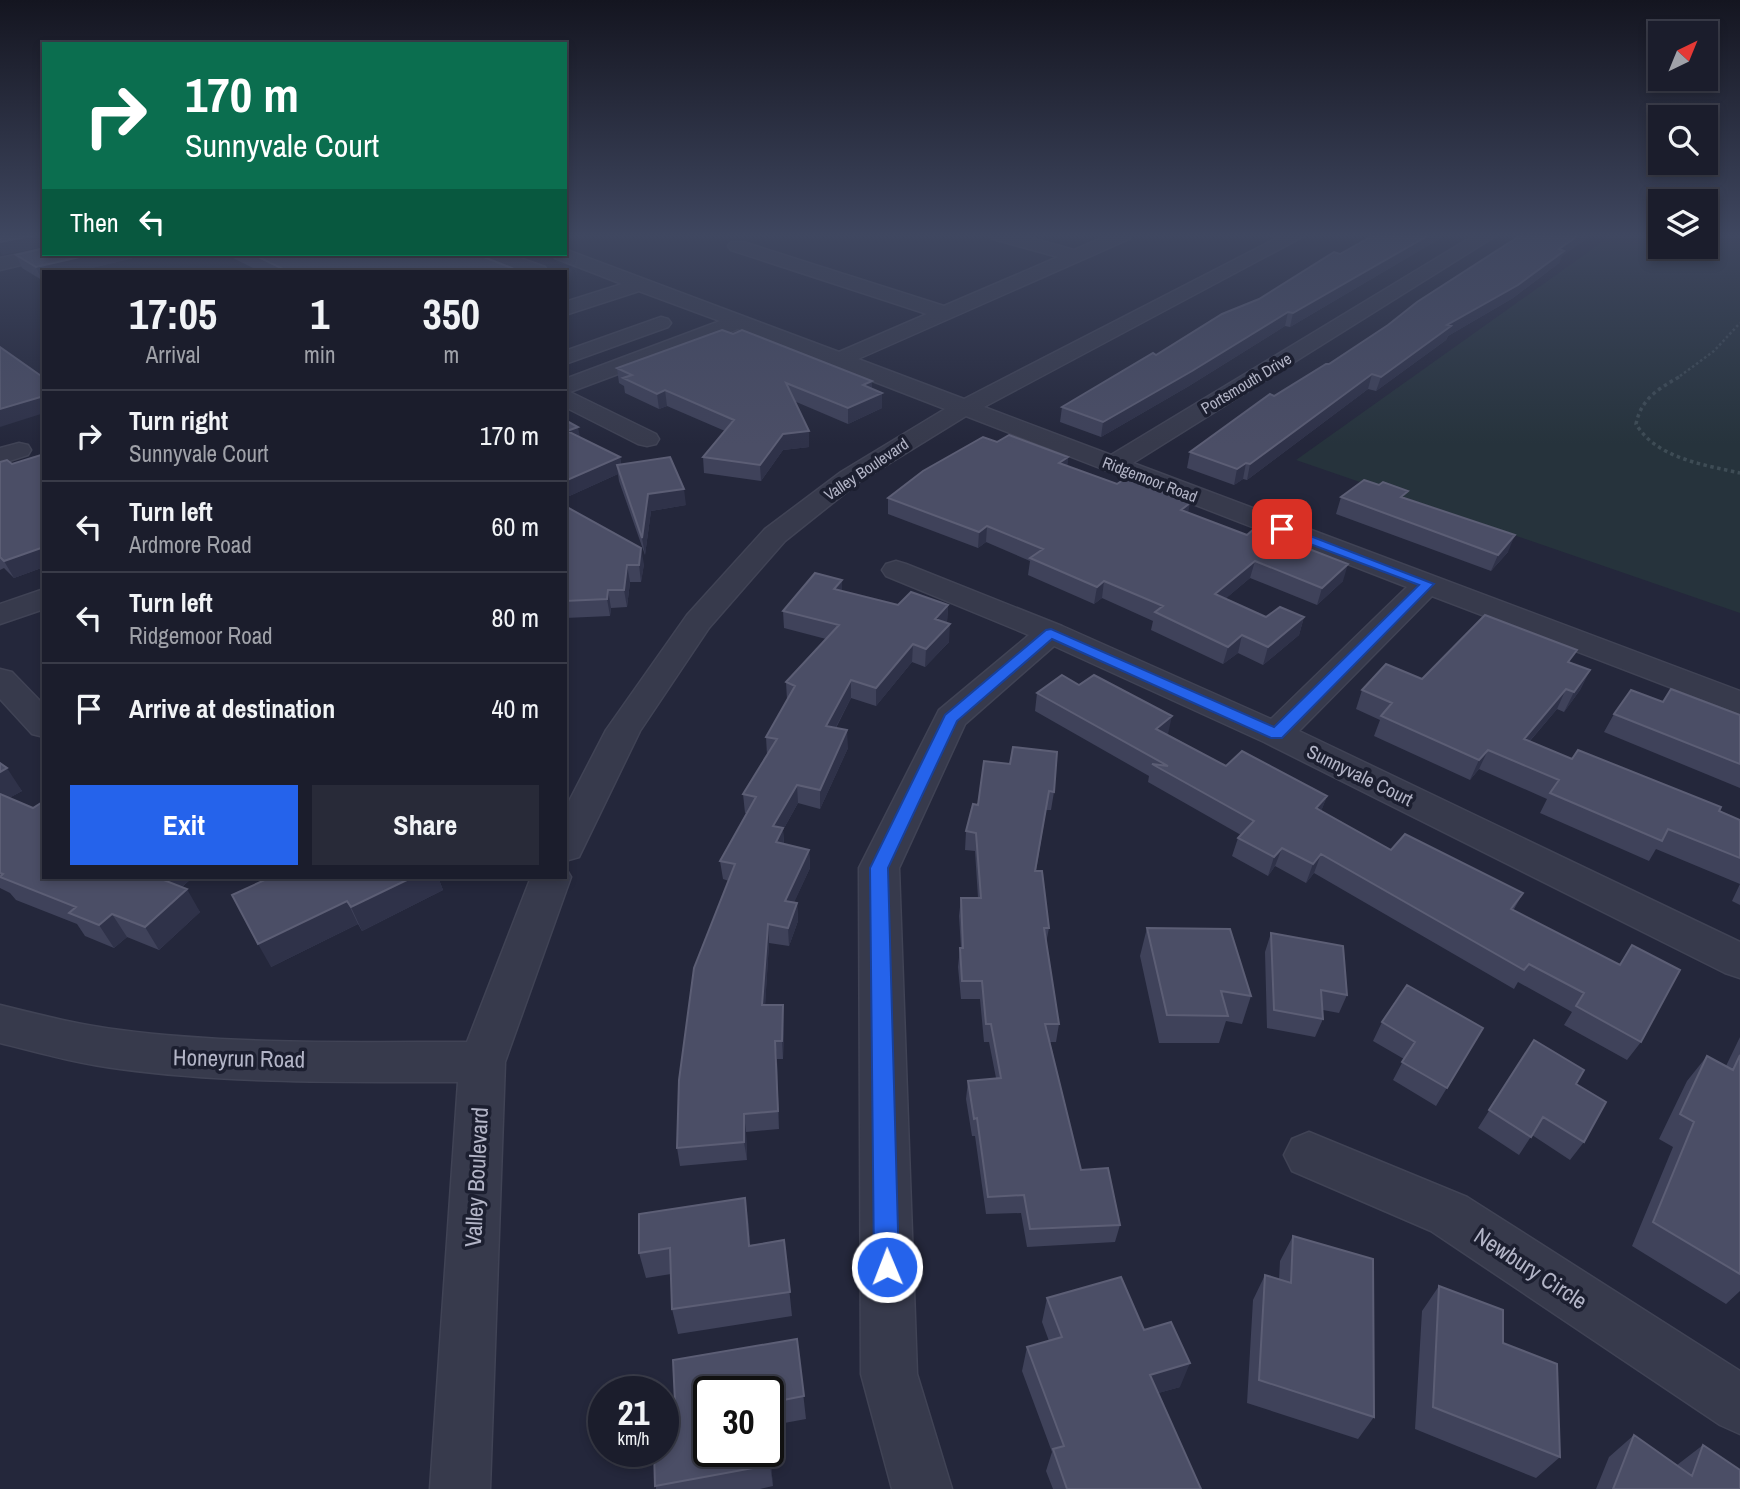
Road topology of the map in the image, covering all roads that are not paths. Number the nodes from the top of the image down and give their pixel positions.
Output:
1 (624, 304) edge
2 (692, 304) edge
3 (919, 304) edge
4 (966, 304) edge
5 (1162, 304) edge
6 (1374, 304) edge
7 (635, 309) junction
8 (945, 313) junction
9 (737, 322) junction
10 (567, 329) edge
11 (567, 357) edge
12 (839, 360) junction
13 (567, 386) edge
14 (567, 399) edge
15 (963, 408) junction
16 (647, 439) dead end
17 (1112, 465) junction
18 (897, 570) dead end
19 (1427, 584) junction
20 (42, 599) edge
21 (0, 615) edge
22 (1051, 633) junction
23 (0, 679) edge
24 (1740, 702) edge
25 (42, 724) edge
26 (1276, 734) junction
27 (567, 843) edge
28 (550, 879) edge
29 (1740, 961) edge
30 (0, 1024) edge
31 (482, 1062) junction
32 (1309, 1155) dead end
33 (1740, 1405) edge
34 (460, 1489) edge
35 (922, 1489) edge

1 - 7 street
2 - 9 street, Ridgemoor Road
3 - 8 street
4 - 8 street
5 - 15 street, Valley Boulevard
6 - 17 street, Portsmouth Drive
7 - 10 street
7 - 11 street
8 - 12 street
9 - 12 street, Ridgemoor Road
9 - 13 street
12 - 15 street, Ridgemoor Road
14 - 16 street
15 - 17 street, Ridgemoor Road
15 - 27 street, Valley Boulevard
17 - 19 street, Ridgemoor Road
18 - 22 street, Sunnyvale Court
19 - 24 street, Ridgemoor Road
19 - 26 street
20 - 21 street
22 - 26 street, Sunnyvale Court
22 - 35 street
23 - 25 street
26 - 29 street, Sunnyvale Court
28 - 31 street, Valley Boulevard
30 - 31 street, Honeyrun Road
31 - 34 street, Valley Boulevard
32 - 33 street, Newbury Circle

